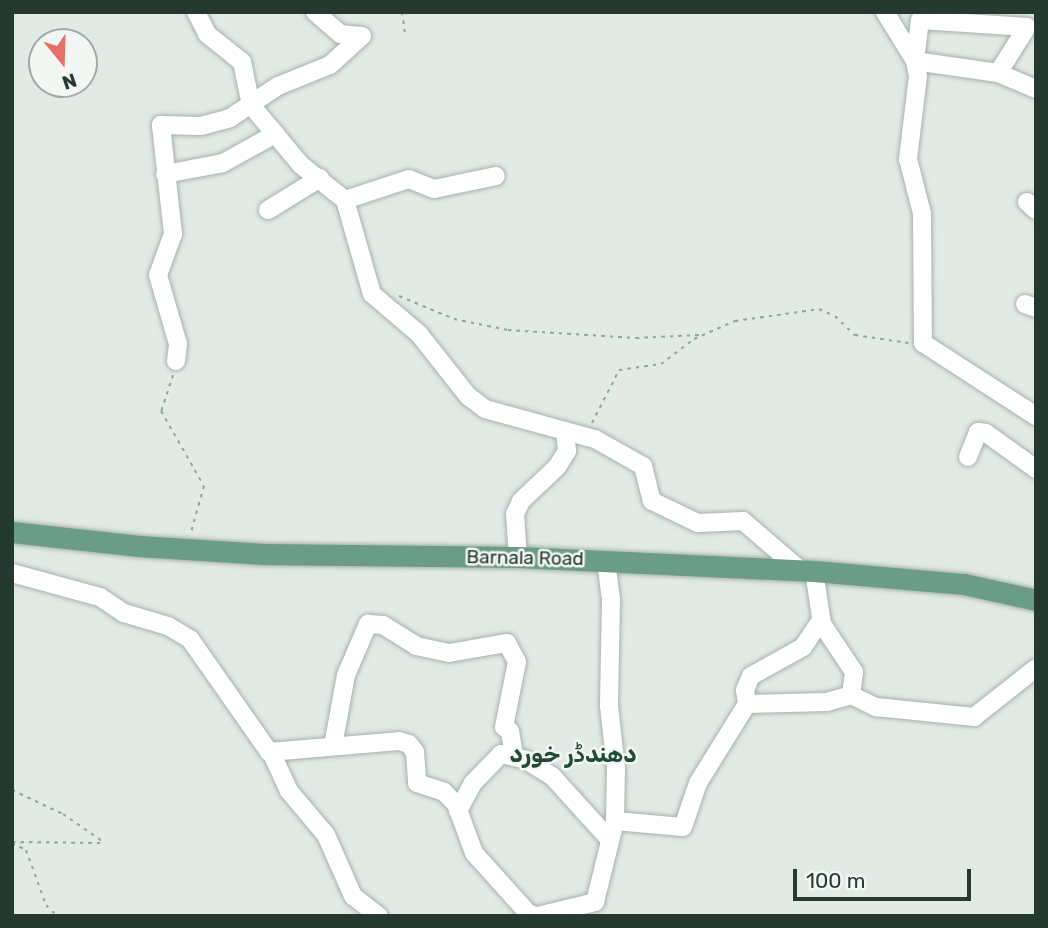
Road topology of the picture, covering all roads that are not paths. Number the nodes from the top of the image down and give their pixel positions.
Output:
1 (196, 12) edge
2 (315, 12) edge
3 (884, 12) edge
4 (1029, 20) edge
5 (915, 61) junction
6 (998, 73) junction
7 (1036, 89) edge
8 (251, 104) junction
9 (275, 134) junction
10 (165, 174) junction
11 (496, 176) dead end
12 (320, 178) junction
13 (345, 200) junction
14 (268, 210) dead end
15 (176, 360) road end
16 (1036, 416) edge
17 (565, 432) junction
18 (968, 457) dead end
19 (1036, 469) edge
20 (12, 532) edge
21 (518, 557) junction
22 (606, 560) junction
23 (807, 570) junction
24 (12, 573) edge
25 (1036, 600) edge
26 (821, 620) junction
27 (1036, 668) edge
28 (850, 695) junction
29 (747, 704) junction
30 (333, 746) junction
31 (271, 752) junction
32 (514, 757) junction
33 (458, 811) junction
34 (615, 821) junction
35 (610, 840) junction
36 (596, 909) edge
37 (379, 916) edge
38 (537, 916) edge

1 - 8 street
2 - 8 street
3 - 5 street
4 - 5 street
4 - 6 street
5 - 6 street
5 - 16 street
6 - 7 street
8 - 9 street
8 - 10 street
9 - 10 street
9 - 12 street
10 - 15 street
11 - 13 street
12 - 13 street
12 - 14 street
13 - 17 street
17 - 21 street
17 - 23 street
18 - 19 street
20 - 21 main road, Barnala Road
21 - 22 main road, Barnala Road
22 - 23 main road, Barnala Road
22 - 34 street
23 - 25 main road, Barnala Road
23 - 26 street
24 - 31 street
26 - 28 street
26 - 29 street
27 - 28 street
28 - 29 street
29 - 34 street
30 - 31 street
30 - 32 street
30 - 33 street
31 - 37 street
32 - 33 street
32 - 35 street
33 - 38 street
34 - 35 street
35 - 36 street
36 - 38 street

